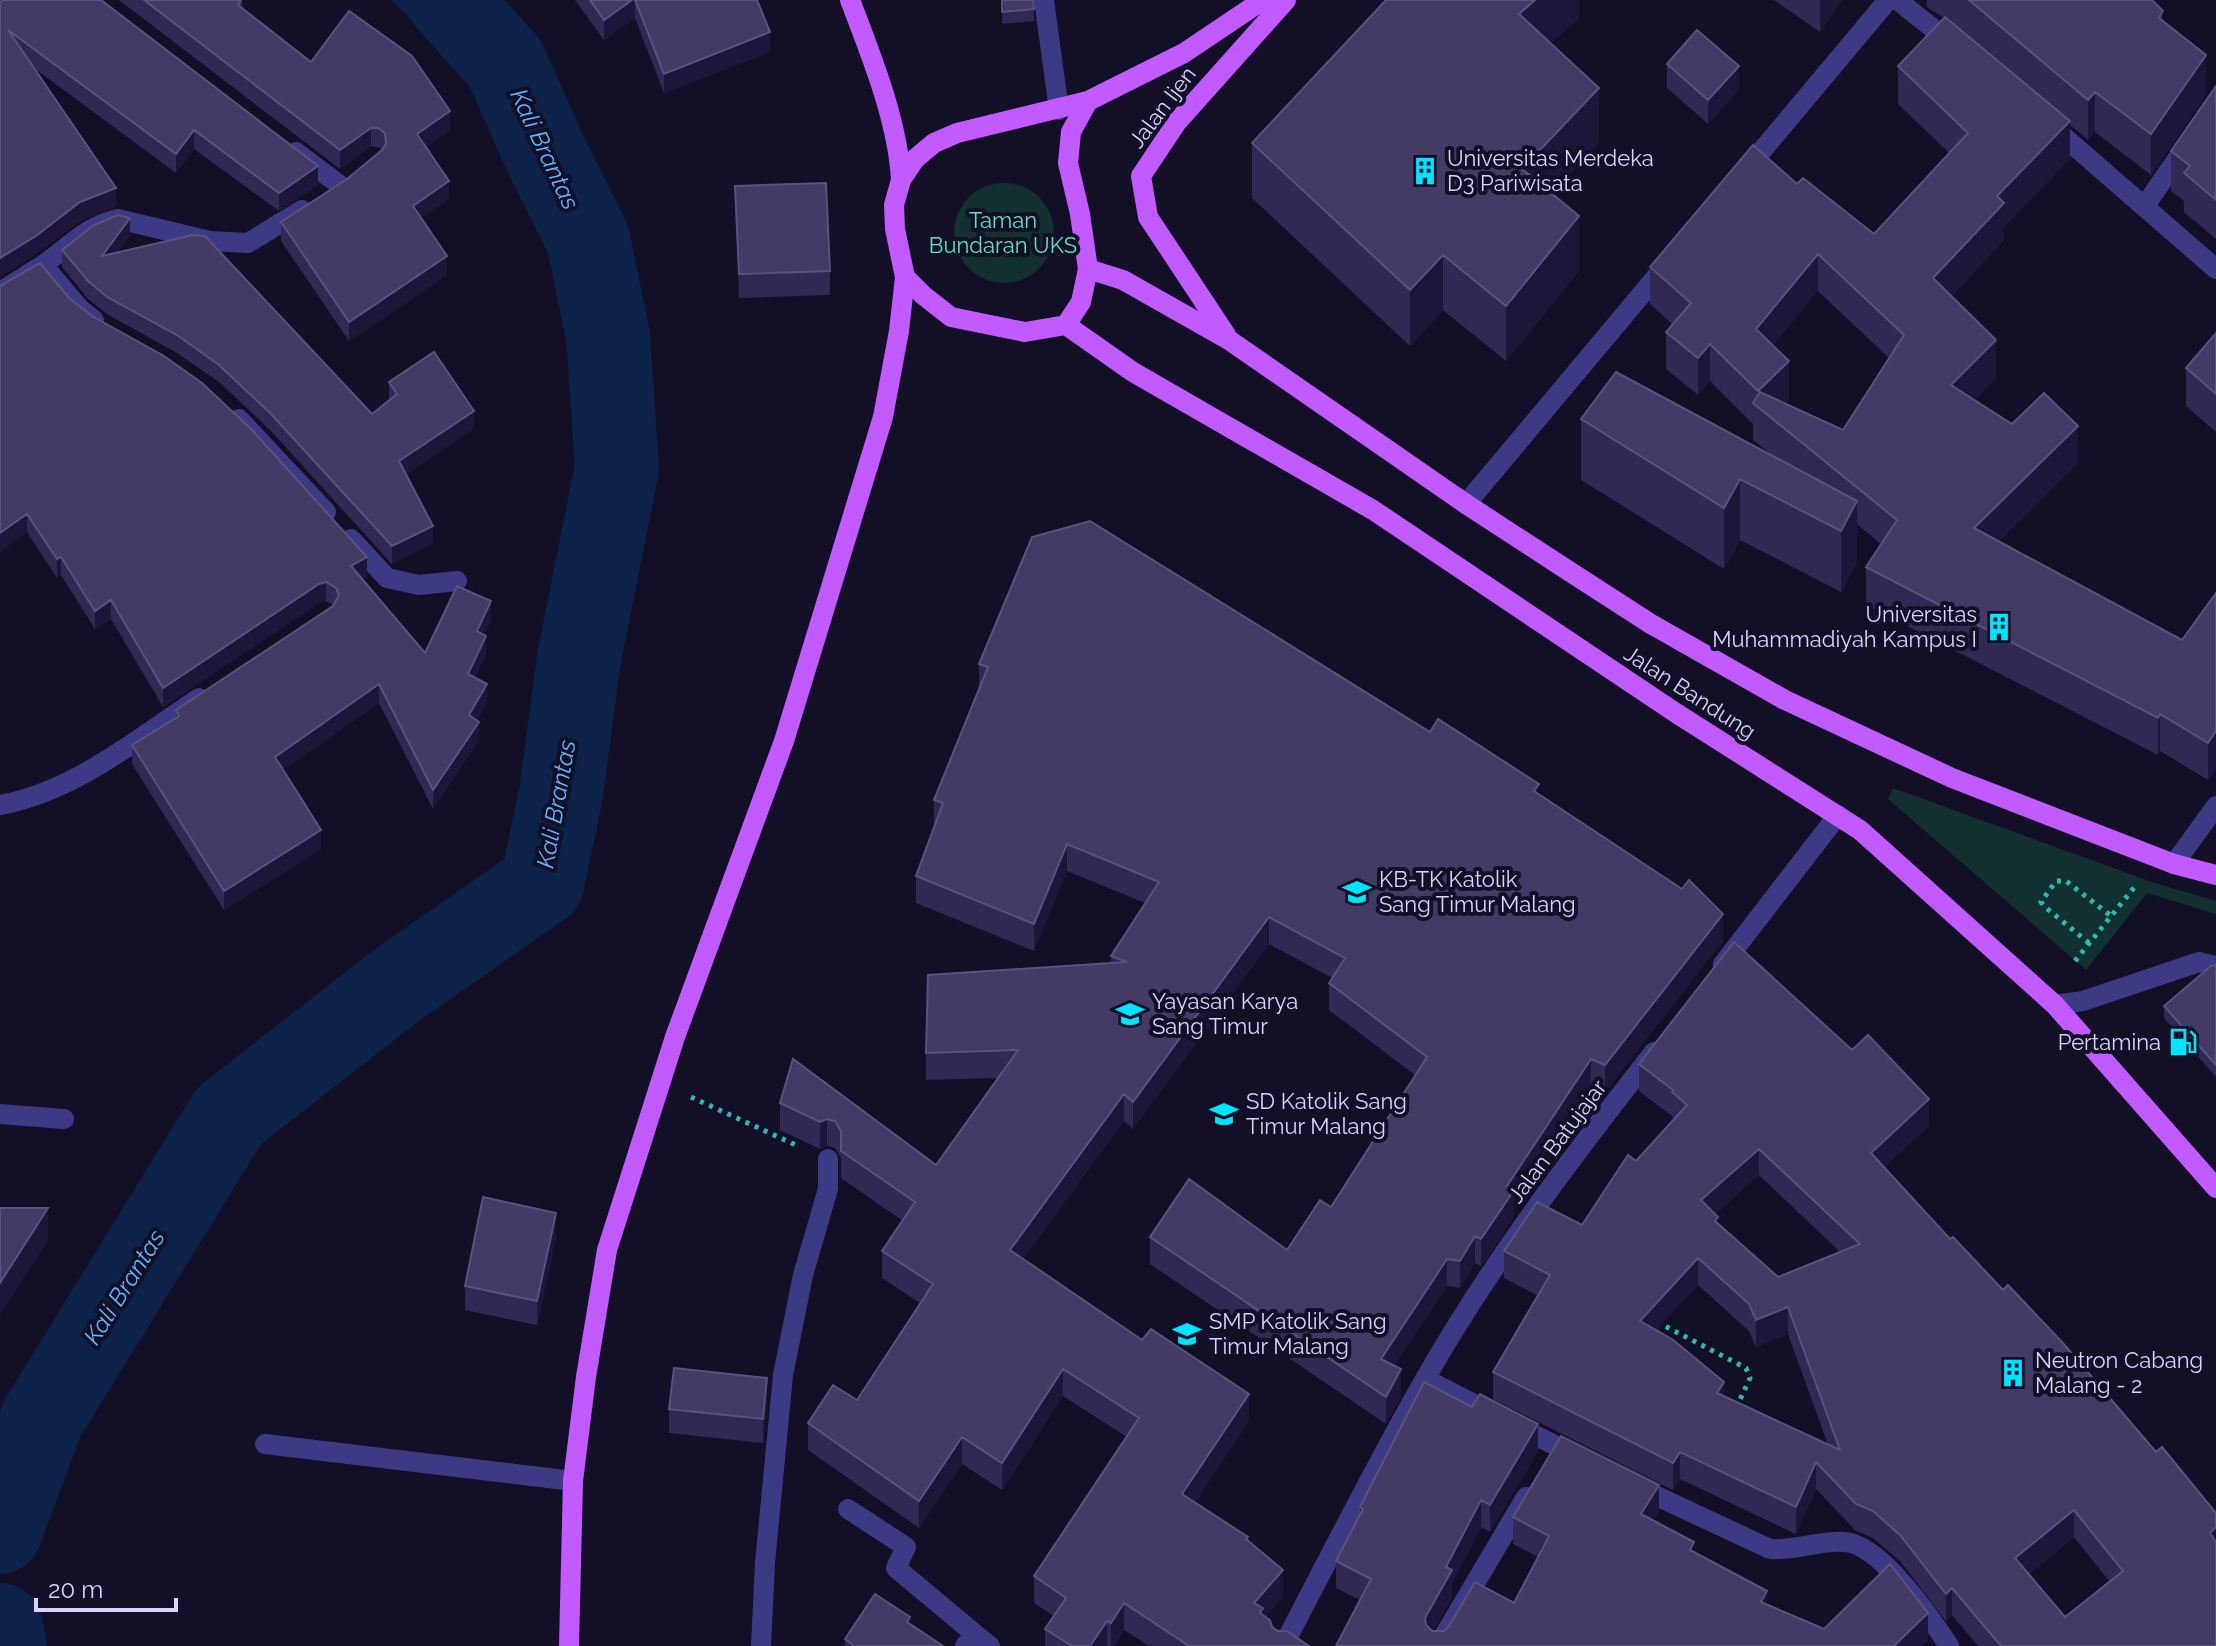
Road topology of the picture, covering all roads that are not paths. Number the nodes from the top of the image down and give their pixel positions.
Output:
1 (850, 0) edge
2 (1044, 0) edge
3 (1263, 0) edge
4 (1286, 0) edge
5 (1888, 0) edge
6 (1897, 0) edge
7 (1965, 54) edge
8 (1088, 101) junction
9 (2216, 103) edge
10 (1059, 110) junction
11 (2032, 110) edge
12 (280, 139) edge
13 (901, 180) junction
14 (1728, 191) edge
15 (2144, 207) junction
16 (1678, 251) edge
17 (43, 265) junction
18 (1088, 269) junction
19 (2216, 269) edge
20 (905, 277) junction
21 (0, 292) edge
22 (1066, 325) junction
23 (111, 331) edge
24 (1229, 340) junction
25 (220, 401) edge
26 (1466, 504) junction
27 (457, 581) dead end
28 (219, 685) edge
29 (0, 805) edge
30 (2216, 806) edge
31 (1838, 815) junction
32 (2166, 861) junction
33 (2216, 875) edge
34 (2216, 966) edge
35 (1706, 986) edge
36 (2055, 1005) junction
37 (1669, 1034) edge
38 (0, 1114) edge
39 (64, 1119) dead end
40 (828, 1159) road end
41 (2216, 1188) edge
42 (1425, 1379) junction
43 (265, 1444) dead end
44 (1597, 1466) edge
45 (1624, 1480) edge
46 (573, 1481) junction
47 (1533, 1486) edge
48 (848, 1509) dead end
49 (977, 1642) edge
50 (569, 1646) edge
51 (761, 1646) edge
52 (1283, 1646) edge
53 (1438, 1646) edge
54 (1949, 1646) edge

1 - 13 main road
2 - 10 street
3 - 8 main road, Jalan Ijen
4 - 24 main road, Jalan Ijen
5 - 14 street
6 - 7 street
8 - 10 main road, Jalan Ijen
8 - 18 main road
9 - 15 street
10 - 13 main road, Jalan Ijen
11 - 15 street
12 - 17 street
13 - 20 main road
15 - 19 street
16 - 26 street
17 - 21 street
17 - 23 street
18 - 22 main road
18 - 24 main road, Jalan Bandung
20 - 22 main road
20 - 46 main road
22 - 31 main road, Jalan Bandung
24 - 26 main road, Jalan Bandung
25 - 27 street
26 - 32 main road, Jalan Bandung
28 - 29 street
30 - 32 street
31 - 35 street
31 - 36 main road, Jalan Bandung
32 - 33 main road, Jalan Bandung
34 - 36 street
36 - 41 main road, Jalan Bandung
37 - 42 street, Jalan Batujajar
38 - 39 street
40 - 51 street
42 - 44 street
42 - 52 street, Jalan Batujajar
43 - 46 street
45 - 54 street
46 - 50 main road
47 - 53 street
48 - 49 street

